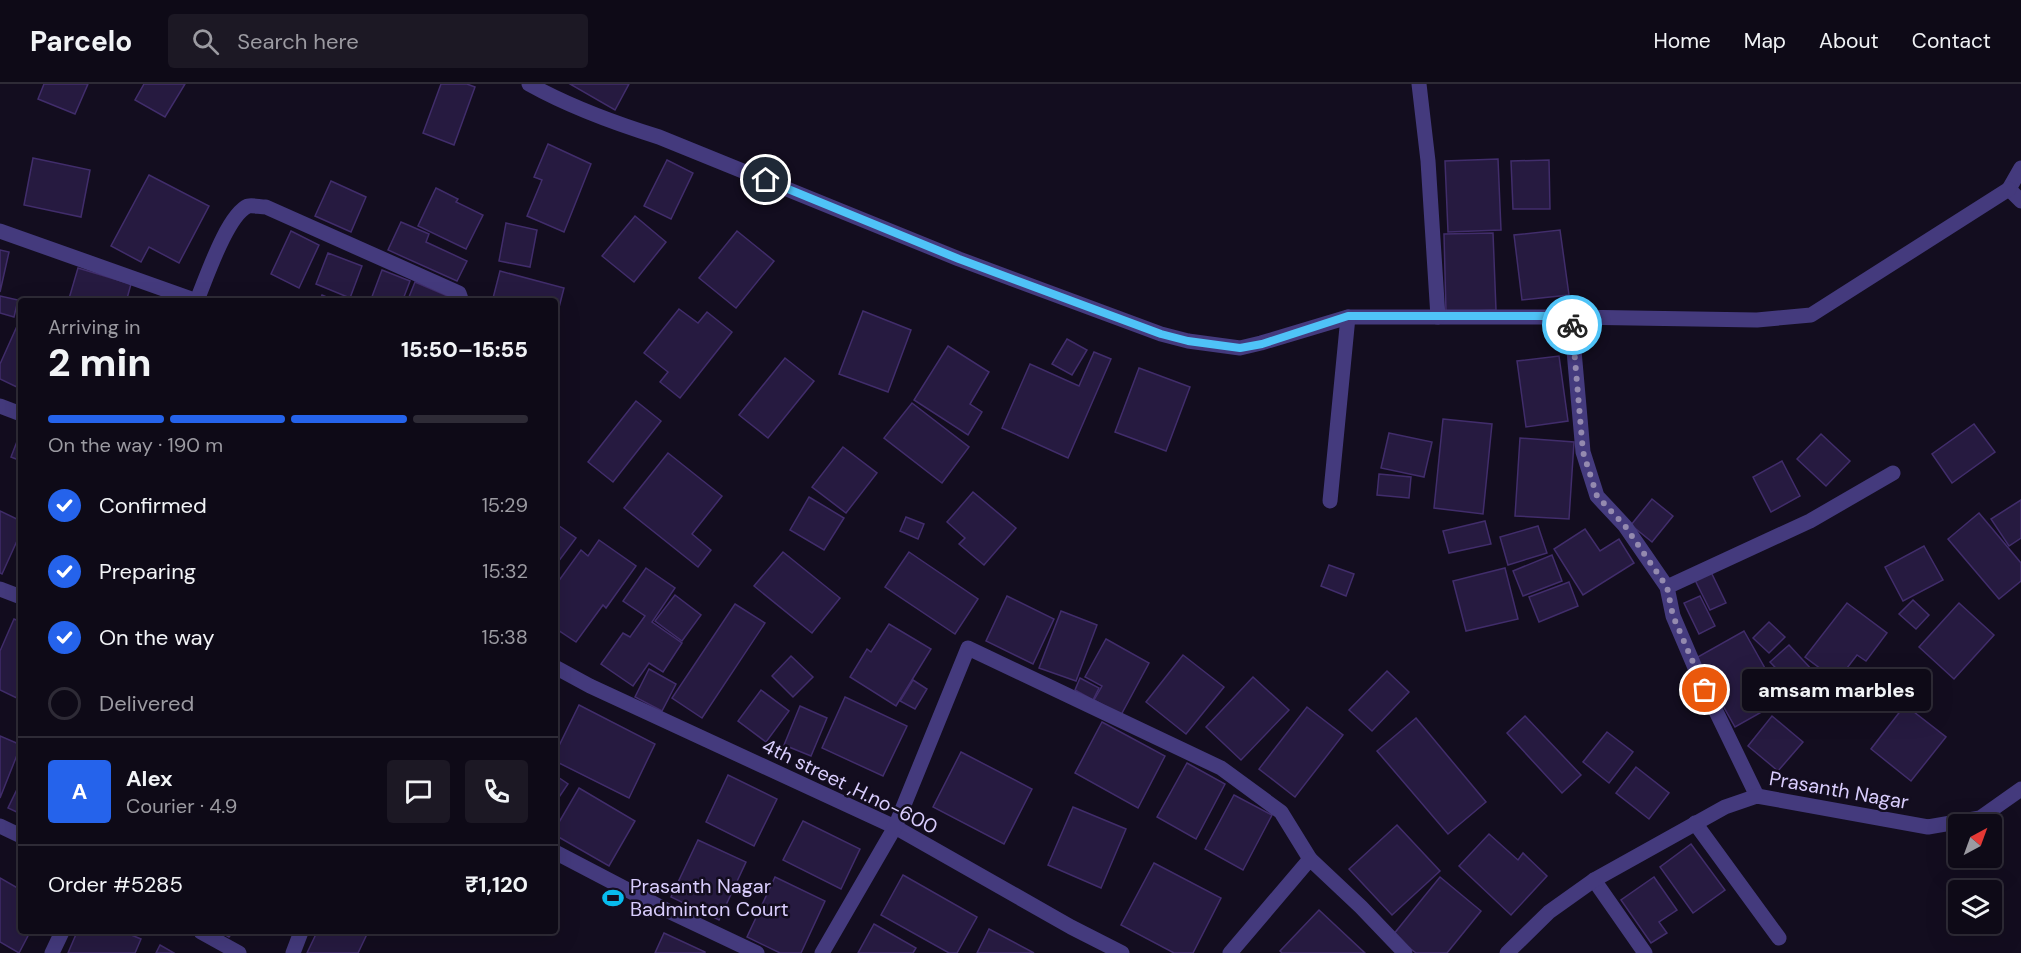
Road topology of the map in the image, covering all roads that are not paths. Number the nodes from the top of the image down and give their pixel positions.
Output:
1 (529, 84) edge
2 (1419, 84) edge
3 (2021, 168) edge
4 (2009, 189) junction
5 (2021, 201) edge
6 (0, 231) edge
7 (190, 298) edge
8 (200, 298) edge
9 (461, 298) edge
10 (1348, 316) junction
11 (1571, 316) junction
12 (1438, 317) junction
13 (0, 406) edge
14 (18, 413) edge
15 (1893, 473) dead end
16 (1330, 501) dead end
17 (1667, 587) junction
18 (0, 589) edge
19 (18, 596) edge
20 (558, 669) edge
21 (2021, 789) edge
22 (1757, 796) junction
23 (1695, 823) junction
24 (0, 826) edge
25 (895, 827) junction
26 (18, 835) edge
27 (558, 854) edge
28 (1310, 859) junction
29 (1594, 880) junction
30 (61, 934) edge
31 (205, 934) edge
32 (301, 934) edge
33 (1779, 938) dead end
34 (52, 953) edge
35 (239, 953) edge
36 (293, 953) edge
37 (757, 953) edge
38 (822, 953) edge
39 (1122, 953) edge
40 (1230, 953) edge
41 (1405, 953) edge
42 (1507, 953) edge
43 (1645, 953) edge

1 - 10 street
2 - 12 street
3 - 4 street
4 - 5 street
4 - 11 street
6 - 7 street
8 - 9 street
10 - 12 street
10 - 16 street
11 - 12 street
11 - 17 street
13 - 14 street
15 - 17 street
17 - 22 street
18 - 19 street
20 - 25 street, 4th street ,H.no-600
21 - 22 street, Prasanth Nagar
22 - 23 street, Prasanth Nagar
23 - 29 street, Prasanth Nagar
23 - 33 street
24 - 26 street
25 - 28 street
25 - 38 street
25 - 39 street, 4th street ,H.no-600
27 - 37 street
28 - 40 street
28 - 41 street
29 - 42 street, Prasanth Nagar
29 - 43 street
30 - 34 street
31 - 35 street
32 - 36 street

